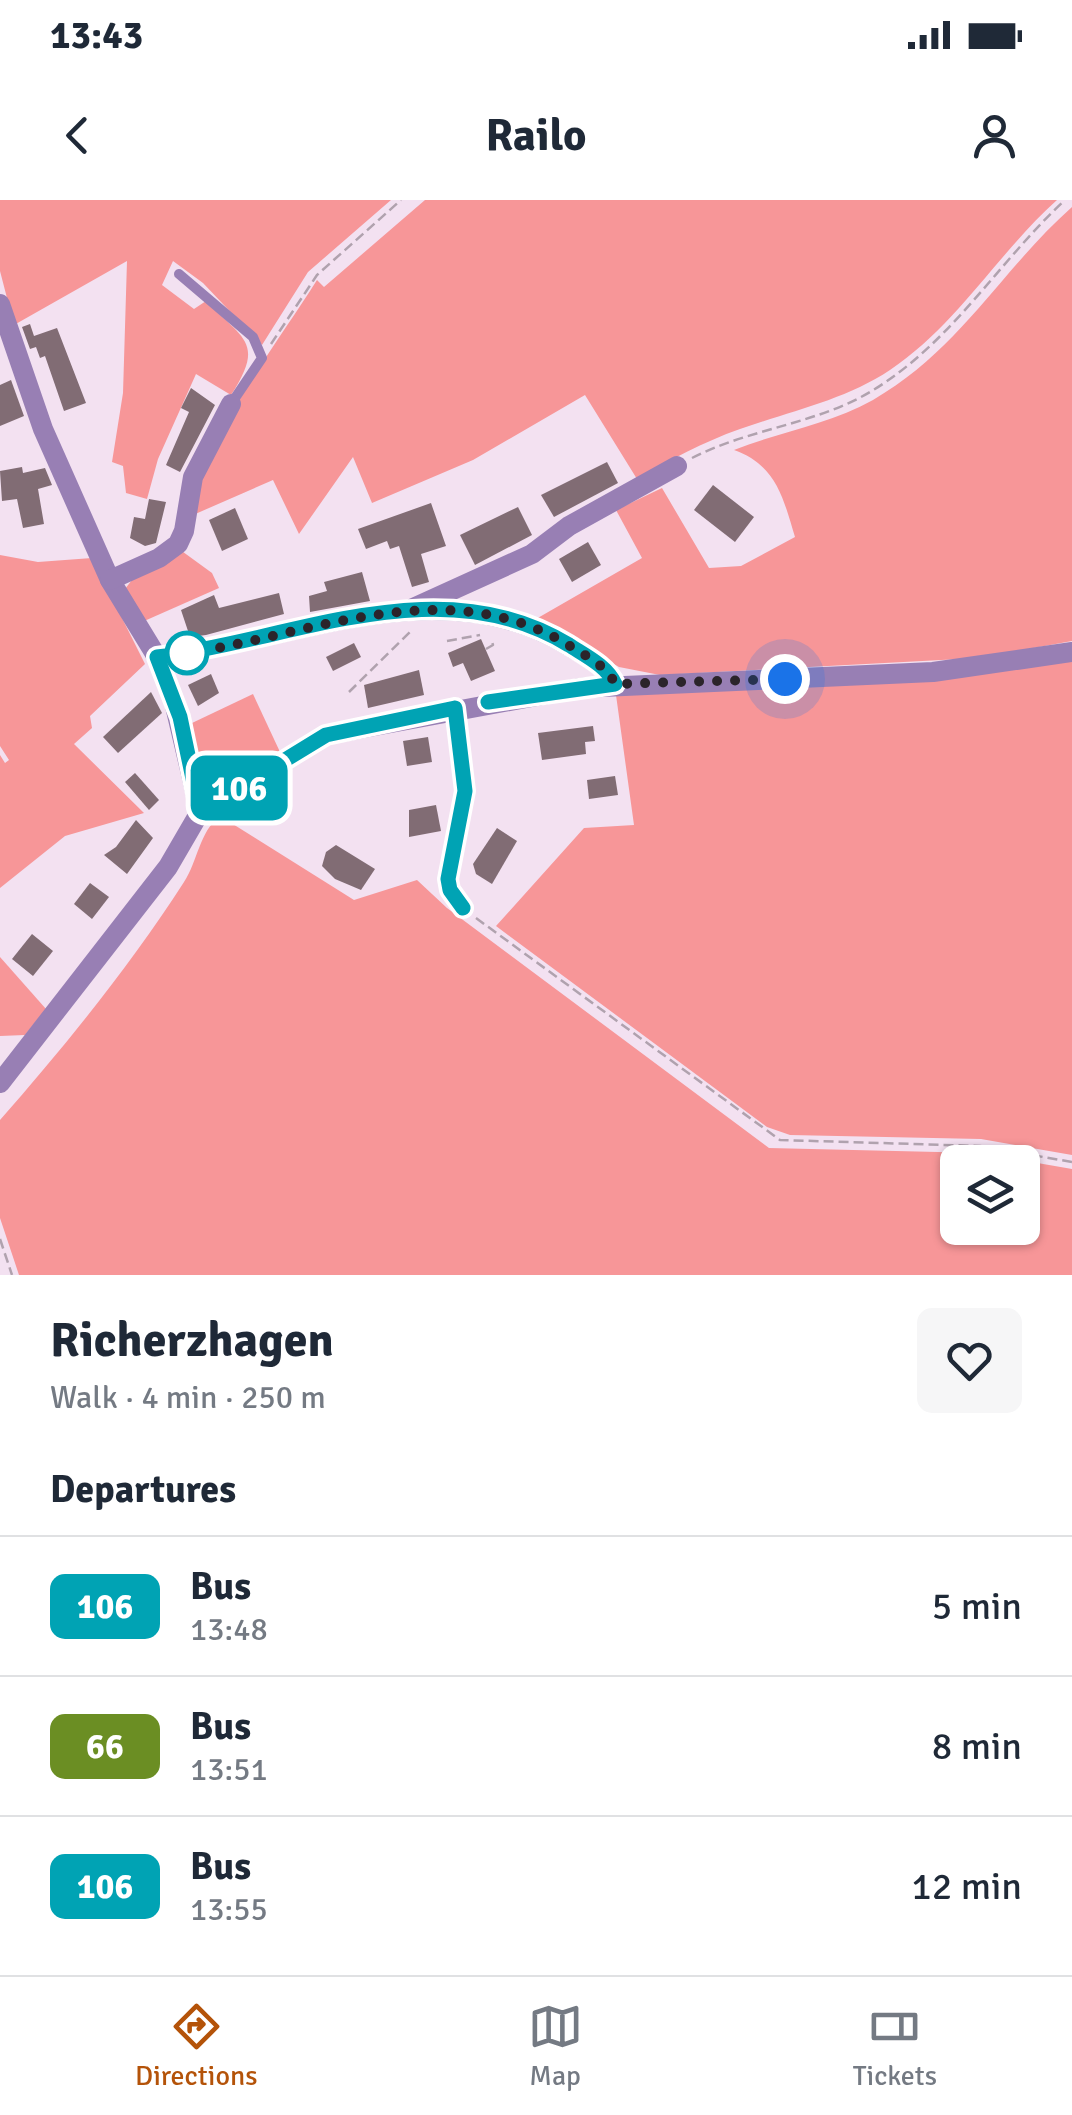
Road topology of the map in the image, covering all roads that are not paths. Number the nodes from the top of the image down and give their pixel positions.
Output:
1 (179, 274) dead end
2 (0, 304) edge
3 (231, 404) joint
4 (677, 466) road end
5 (110, 580) junction
6 (407, 610) junction
7 (1072, 652) edge
8 (157, 657) junction
9 (615, 684) junction
10 (455, 708) junction
11 (200, 812) junction
12 (463, 908) road end
13 (0, 1083) edge

1 - 3 lane
2 - 5 street
3 - 5 street
4 - 6 street
5 - 8 street
6 - 8 street
6 - 9 street
7 - 9 street
8 - 11 street
9 - 10 street
10 - 11 street
10 - 12 street
11 - 13 street

